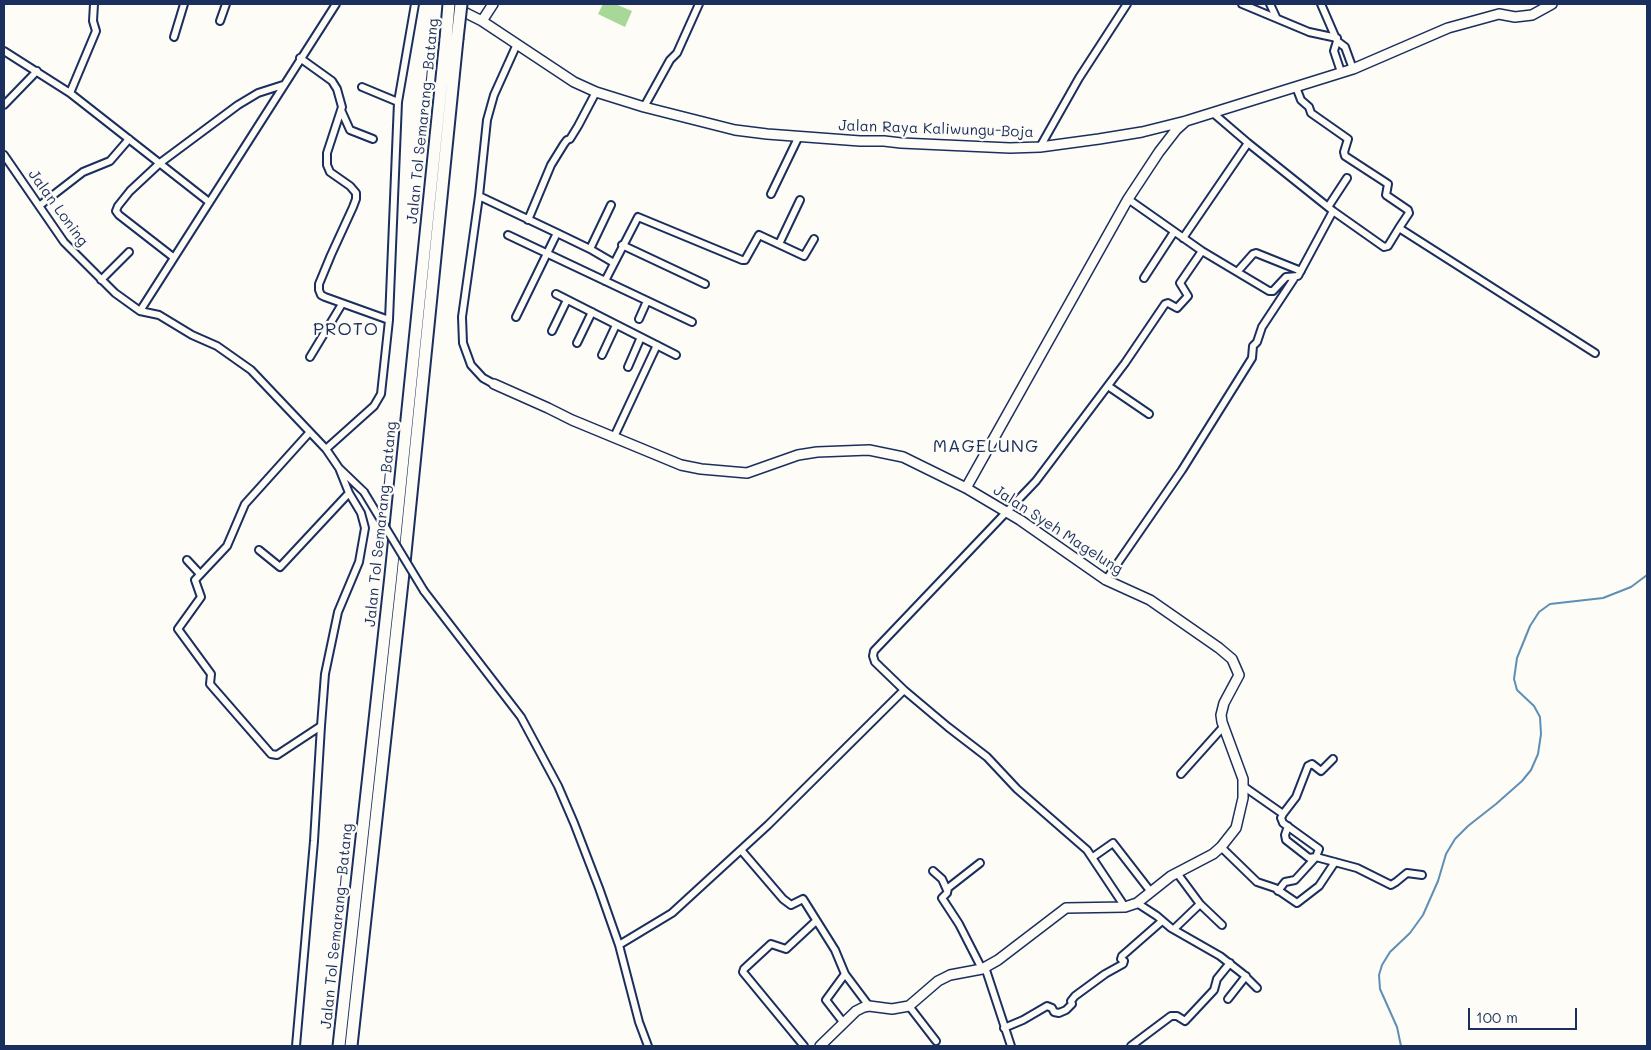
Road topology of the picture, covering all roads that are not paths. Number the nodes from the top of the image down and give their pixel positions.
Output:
1 (94, 4) edge
2 (184, 4) edge
3 (226, 4) edge
4 (336, 4) edge
5 (415, 4) edge
6 (444, 4) edge
7 (449, 4) edge
8 (461, 4) edge
9 (493, 4) edge
10 (699, 4) edge
11 (1242, 4) edge
12 (1270, 4) edge
13 (1321, 4) edge
14 (1552, 4) edge
15 (1124, 5) edge
16 (1276, 17) junction
17 (220, 21) dead end
18 (482, 21) junction
19 (174, 37) dead end
20 (452, 39) junction
21 (1337, 39) junction
22 (517, 44) junction
23 (4, 51) edge
24 (300, 58) junction
25 (1353, 69) junction
26 (37, 71) junction
27 (1341, 72) junction
28 (283, 85) junction
29 (362, 87) dead end
30 (1296, 87) junction
31 (596, 92) junction
32 (70, 93) junction
33 (398, 102) junction
34 (4, 105) edge
35 (644, 107) junction
36 (341, 110) junction
37 (1213, 113) junction
38 (1186, 121) junction
39 (799, 136) junction
40 (129, 139) junction
41 (373, 139) dead end
42 (1248, 144) junction
43 (1040, 146) junction
44 (4, 156) edge
45 (160, 164) junction
46 (1347, 178) dead end
47 (771, 194) dead end
48 (479, 196) junction
49 (1128, 199) junction
50 (800, 200) dead end
51 (209, 202) junction
52 (39, 206) junction
53 (611, 206) dead end
54 (1330, 209) junction
55 (528, 220) junction
56 (1400, 228) junction
57 (1174, 232) junction
58 (557, 233) junction
59 (508, 234) dead end
60 (1184, 238) junction
61 (814, 240) dead end
62 (779, 244) junction
63 (622, 245) junction
64 (590, 249) junction
65 (1202, 251) junction
66 (129, 252) dead end
67 (547, 254) junction
68 (173, 257) junction
69 (614, 263) junction
70 (1238, 271) junction
71 (1301, 271) junction
72 (1296, 277) junction
73 (1144, 278) dead end
74 (102, 280) junction
75 (605, 281) junction
76 (705, 284) dead end
77 (556, 294) dead end
78 (567, 300) junction
79 (647, 301) junction
80 (342, 304) junction
81 (140, 311) junction
82 (592, 312) junction
83 (516, 317) dead end
84 (639, 319) dead end
85 (388, 320) junction
86 (692, 322) dead end
87 (616, 325) junction
88 (552, 331) dead end
89 (641, 337) junction
90 (577, 343) dead end
91 (656, 345) junction
92 (1595, 353) dead end
93 (602, 355) dead end
94 (676, 355) dead end
95 (310, 356) dead end
96 (628, 367) dead end
97 (494, 384) joint
98 (1108, 386) junction
99 (1149, 414) dead end
100 (309, 433) junction
101 (614, 436) junction
102 (326, 449) junction
103 (339, 468) junction
104 (966, 488) junction
105 (349, 493) junction
106 (1006, 511) junction
107 (260, 550) dead end
108 (187, 560) dead end
109 (200, 574) junction
110 (1106, 580) junction
111 (904, 690) junction
112 (321, 726) junction
113 (1224, 726) junction
114 (1333, 760) dead end
115 (1181, 774) dead end
116 (1243, 786) junction
117 (1283, 814) junction
118 (1288, 826) junction
119 (1221, 848) junction
120 (741, 850) junction
121 (1093, 857) junction
122 (1316, 857) junction
123 (1335, 862) junction
124 (980, 863) dead end
125 (933, 871) dead end
126 (1178, 873) junction
127 (1422, 875) dead end
128 (947, 890) junction
129 (1278, 891) junction
130 (1151, 892) junction
131 (1137, 903) junction
132 (1200, 904) junction
133 (1125, 907) junction
134 (816, 921) junction
135 (1162, 921) junction
136 (1222, 925) dead end
137 (1174, 929) junction
138 (619, 945) junction
139 (1230, 962) junction
140 (984, 968) junction
141 (846, 974) junction
142 (1246, 976) junction
143 (1257, 988) dead end
144 (1228, 999) dead end
145 (869, 1006) junction
146 (909, 1006) junction
147 (843, 1022) junction
148 (1004, 1028) junction
149 (936, 1041) dead end
150 (296, 1046) edge
151 (339, 1046) edge
152 (351, 1046) edge
153 (648, 1046) edge
154 (804, 1046) edge
155 (820, 1046) edge
156 (1011, 1046) edge
157 (1131, 1046) edge

1 - 32 street
2 - 19 street
3 - 17 street
4 - 24 street
5 - 33 street
6 - 18 street, Jalan Raya Kaliwungu-Boja
7 - 20 highway, Jalan Tol Semarang–Batang, bridge
8 - 20 highway, Jalan Tol Semarang–Batang, bridge
9 - 18 street
10 - 35 street
11 - 16 street
12 - 16 street
13 - 21 street
14 - 25 street, Jalan Raya Kaliwungu-Boja
15 - 43 street
16 - 21 street
18 - 22 street, Jalan Raya Kaliwungu-Boja
20 - 151 highway, Jalan Tol Semarang–Batang
20 - 152 highway, Jalan Tol Semarang–Batang
21 - 25 street
21 - 27 street
22 - 31 street, Jalan Raya Kaliwungu-Boja
22 - 48 street
23 - 26 street
24 - 28 street
24 - 36 street
25 - 27 street, Jalan Raya Kaliwungu-Boja
26 - 32 street
26 - 34 street
27 - 30 street, Jalan Raya Kaliwungu-Boja
28 - 45 street
28 - 51 street
29 - 33 street
30 - 37 street, Jalan Raya Kaliwungu-Boja
30 - 56 street
31 - 35 street, Jalan Raya Kaliwungu-Boja
31 - 55 street
32 - 40 street
33 - 85 street
35 - 39 street, Jalan Raya Kaliwungu-Boja
36 - 41 street
36 - 80 street
37 - 38 street, Jalan Raya Kaliwungu-Boja
37 - 42 street
38 - 43 street, Jalan Raya Kaliwungu-Boja
38 - 49 street
39 - 43 street, Jalan Raya Kaliwungu-Boja
39 - 47 street
40 - 45 street
40 - 52 street
42 - 54 street
42 - 60 street
44 - 52 street, Jalan Loning
45 - 51 street
45 - 68 street
46 - 54 street
48 - 55 street
48 - 97 street
49 - 57 street
49 - 104 street
50 - 62 street
51 - 68 street
52 - 74 street, Jalan Loning
53 - 64 street
54 - 56 street
54 - 71 street
55 - 58 street
56 - 92 street
57 - 60 street
57 - 73 street
58 - 64 street
58 - 67 street
59 - 67 street
60 - 65 street
61 - 62 street
62 - 63 street
63 - 69 street
63 - 76 street
64 - 69 street
65 - 70 street
65 - 98 street
66 - 74 street
67 - 75 street
67 - 83 street
68 - 81 street
69 - 75 street
70 - 71 street
70 - 72 street
71 - 72 street
72 - 110 street
74 - 81 street, Jalan Loning
75 - 79 street
77 - 78 street
78 - 82 street
78 - 88 street
79 - 84 street
79 - 86 street
80 - 85 street
80 - 95 street
81 - 100 street, Jalan Loning
82 - 87 street
82 - 90 street
85 - 102 street
87 - 89 street
87 - 93 street
89 - 91 street
89 - 96 street
91 - 94 street
91 - 101 street
97 - 101 street, Jalan Syeh Magelung
98 - 99 street
98 - 106 street
100 - 102 street, Jalan Loning
100 - 109 street
101 - 104 street, Jalan Syeh Magelung
102 - 103 street, Jalan Loning
103 - 105 street
103 - 138 street, bridge
104 - 106 street, Jalan Syeh Magelung
105 - 107 street
105 - 112 street
106 - 110 street, Jalan Syeh Magelung
106 - 111 street
108 - 109 street
109 - 112 street
110 - 113 street, Jalan Syeh Magelung
111 - 120 street
111 - 121 street
112 - 150 street
113 - 115 street
113 - 116 street, Jalan Syeh Magelung
114 - 117 street
116 - 117 street
116 - 119 street, Jalan Syeh Magelung
117 - 118 street
118 - 122 street
118 - 122 street
119 - 126 street, Jalan Syeh Magelung
119 - 129 street
120 - 134 street
120 - 138 street
121 - 130 street
121 - 133 street
122 - 123 street
122 - 129 street
123 - 127 street
123 - 129 street
124 - 128 street
125 - 128 street
126 - 130 street, Jalan Syeh Magelung
126 - 132 street
128 - 140 street
130 - 131 street, Jalan Syeh Magelung
131 - 133 street, Jalan Syeh Magelung
131 - 135 street
132 - 136 street
132 - 137 street
133 - 140 street, Jalan Syeh Magelung
134 - 141 street
134 - 154 street
135 - 137 street
135 - 148 street
137 - 139 street
138 - 153 street
139 - 142 street
139 - 157 street
140 - 146 street, Jalan Syeh Magelung
140 - 148 street
141 - 145 street
141 - 147 street
142 - 143 street
142 - 144 street
145 - 146 street
145 - 147 street
146 - 149 street
147 - 155 street
148 - 156 street

